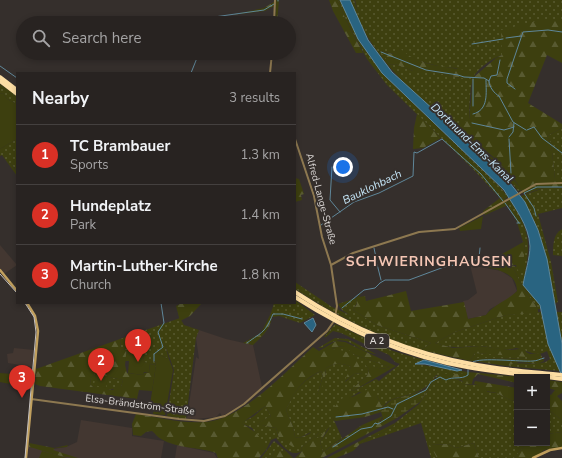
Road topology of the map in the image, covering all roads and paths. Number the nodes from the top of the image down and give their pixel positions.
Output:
1 (275, 0) edge
2 (274, 16) edge
3 (271, 60) edge
4 (270, 72) edge
5 (0, 77) edge
6 (0, 81) edge
7 (16, 89) edge
8 (16, 93) edge
9 (296, 142) edge
10 (562, 183) edge
11 (331, 265) junction
12 (0, 270) edge
13 (16, 290) edge
14 (296, 293) edge
15 (296, 297) edge
16 (28, 304) edge
17 (332, 325) joint
18 (522, 374) edge
19 (562, 375) edge
20 (550, 376) edge
21 (553, 376) junction
22 (562, 379) edge
23 (32, 399) junction
24 (562, 448) edge
25 (26, 458) edge
26 (533, 458) edge

1 - 2 street
3 - 4 street
5 - 7 highway
6 - 8 highway
9 - 11 street, Alfred-Lange-Straße
10 - 11 street
11 - 17 street, Alfred-Lange-Straße
12 - 13 main road
14 - 21 highway, A 2
15 - 18 highway, A 2
16 - 23 main road
17 - 23 street, Elsa-Brändström-Straße
19 - 21 highway, A 2
20 - 21 highway, A 2
21 - 22 highway, A 2
23 - 25 main road
24 - 26 main road

